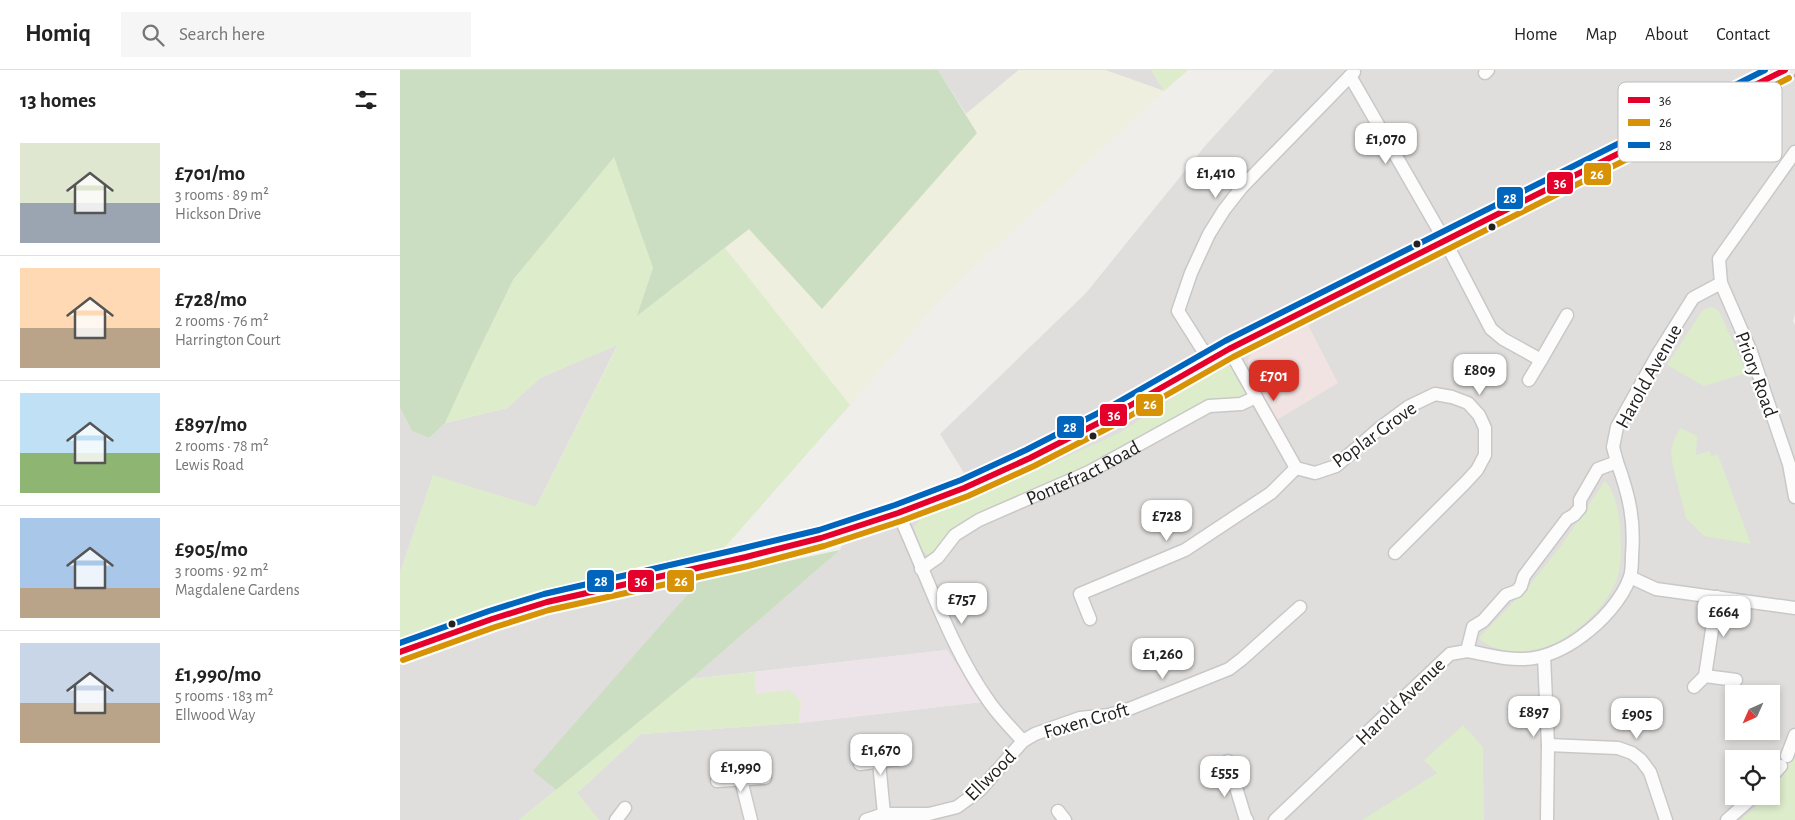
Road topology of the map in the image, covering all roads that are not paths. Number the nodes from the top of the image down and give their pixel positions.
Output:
1 (1774, 72) edge
2 (1353, 73) edge
3 (1755, 82) edge
4 (1618, 152) edge
5 (1795, 152) edge
6 (1445, 241) junction
7 (1722, 282) junction
8 (1567, 315) dead end
9 (1229, 349) junction
10 (1208, 360) junction
11 (1541, 360) junction
12 (1529, 380) dead end
13 (1256, 397) junction
14 (1617, 462) junction
15 (1296, 468) junction
16 (1795, 497) edge
17 (898, 513) junction
18 (1395, 553) dead end
19 (921, 569) junction
20 (1630, 577) junction
21 (1717, 597) junction
22 (1300, 607) dead end
23 (1795, 608) edge
24 (1090, 619) dead end
25 (1467, 651) junction
26 (400, 652) edge
27 (1544, 656) junction
28 (1704, 676) junction
29 (1736, 680) dead end
30 (1694, 687) dead end
31 (1795, 735) edge
32 (1024, 741) junction
33 (1548, 745) junction
34 (898, 758) dead end
35 (1228, 761) dead end
36 (878, 762) junction
37 (860, 764) dead end
38 (1780, 766) edge
39 (765, 778) dead end
40 (741, 780) junction
41 (717, 781) dead end
42 (1744, 805) edge
43 (625, 808) dead end
44 (884, 814) junction
45 (930, 817) edge
46 (616, 820) edge
47 (752, 820) edge
48 (866, 820) edge
49 (1247, 820) edge
50 (1275, 820) edge
51 (1547, 820) edge
52 (1666, 820) edge
53 (1728, 820) edge

1 - 3 highway, Pontefract Road
2 - 6 street
2 - 10 street
4 - 6 highway, Pontefract Road
5 - 7 street
6 - 9 highway, Pontefract Road
6 - 11 street
7 - 14 street, Harold Avenue
7 - 16 street, Priory Road
8 - 11 street
9 - 10 highway, Pontefract Road
9 - 13 street
10 - 17 highway, Pontefract Road
11 - 12 street
13 - 15 street
13 - 19 street, Pontefract Road
14 - 20 street
14 - 25 street, Harold Avenue
15 - 18 street, Poplar Grove
15 - 24 street
17 - 19 street
17 - 26 highway, Pontefract Road
19 - 32 street
20 - 21 street
20 - 27 street
21 - 23 street
21 - 28 street
22 - 32 street, Foxen Croft
25 - 27 street
25 - 50 street, Harold Avenue
27 - 33 street
28 - 29 street
28 - 30 street
31 - 38 street
32 - 45 street, Ellwood
33 - 51 street
33 - 52 street
34 - 36 street
35 - 49 street
36 - 37 street
36 - 44 street
39 - 40 street
40 - 41 street
40 - 47 street
42 - 53 street
43 - 46 street
44 - 45 street, Ellwood
44 - 48 street, Ellwood

